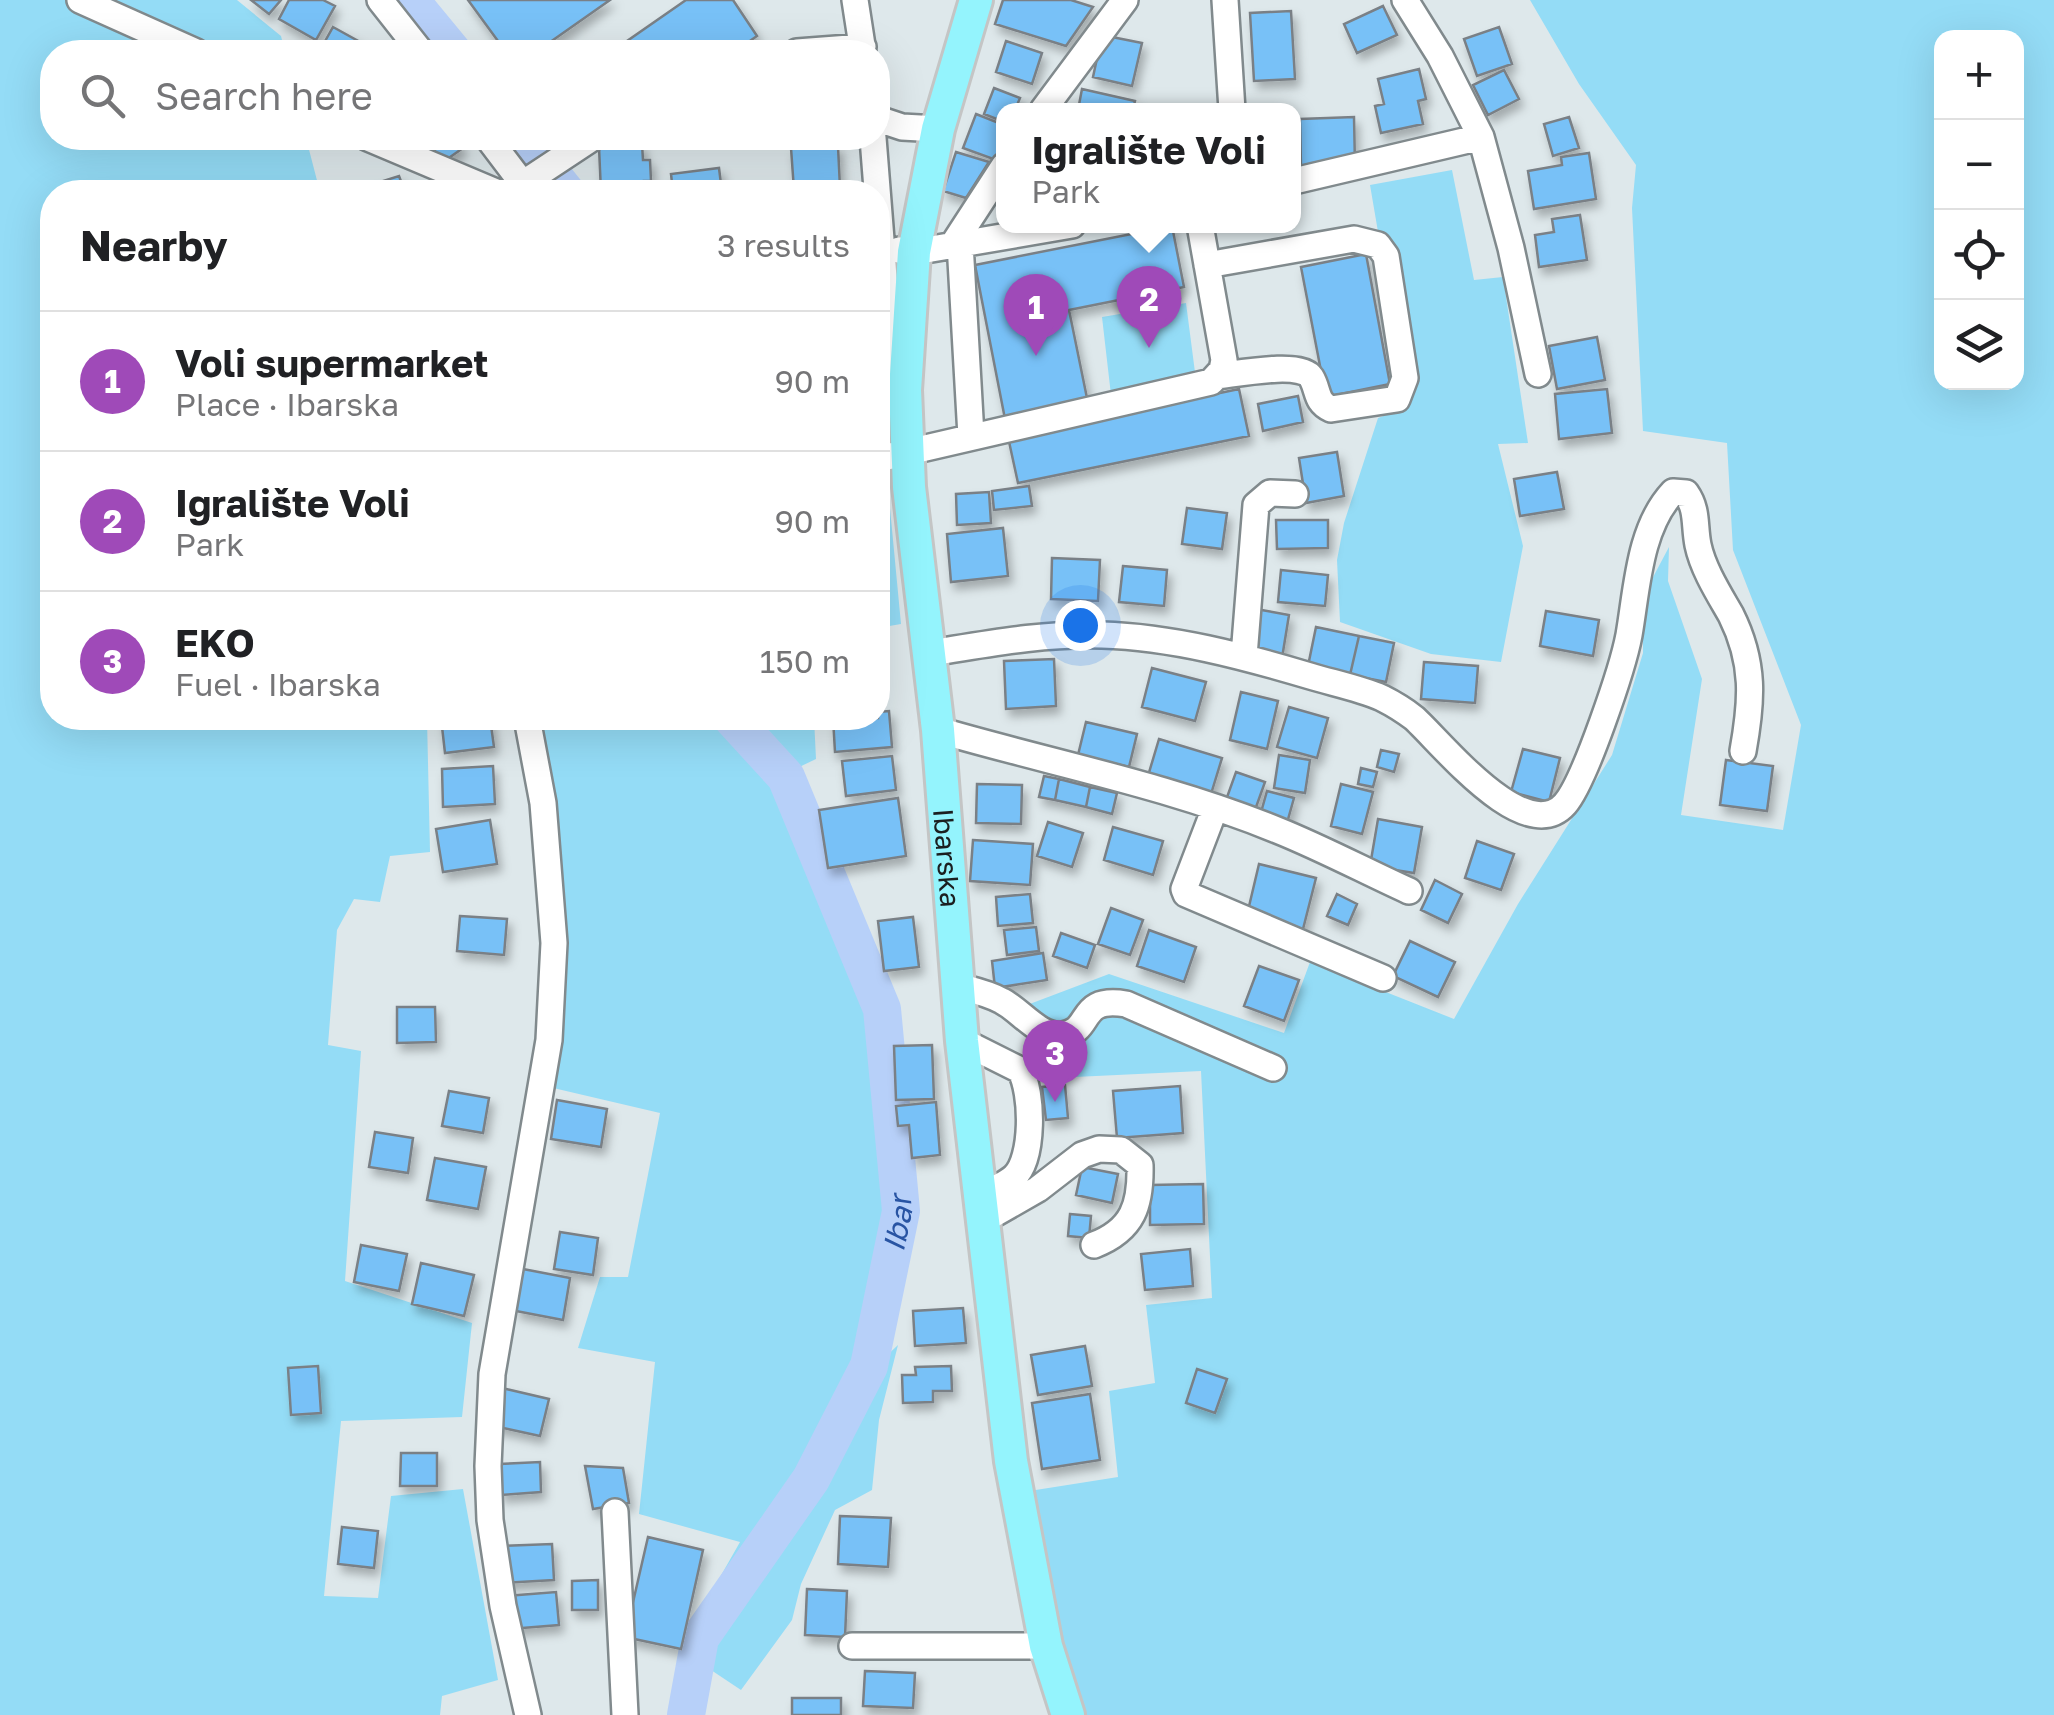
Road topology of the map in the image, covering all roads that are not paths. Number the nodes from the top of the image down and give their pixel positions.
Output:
1 (80, 0) edge
2 (380, 0) edge
3 (855, 0) edge
4 (1125, 0) edge
5 (1225, 0) edge
6 (1405, 0) edge
7 (975, 1) edge
8 (169, 40) edge
9 (412, 40) edge
10 (861, 40) edge
11 (1048, 103) edge
12 (1232, 103) edge
13 (890, 123) edge
14 (938, 129) junction
15 (1481, 138) junction
16 (396, 150) edge
17 (499, 150) edge
18 (575, 150) edge
19 (877, 150) edge
20 (996, 179) edge
21 (1301, 179) edge
22 (468, 180) edge
23 (528, 180) edge
24 (535, 180) edge
25 (883, 180) edge
26 (890, 213) edge
27 (1029, 233) edge
28 (1201, 233) edge
29 (956, 245) junction
30 (898, 250) junction
31 (1207, 265) junction
32 (1538, 374) dead end
33 (1218, 376) junction
34 (970, 436) junction
35 (892, 454) edge
36 (1296, 494) dead end
37 (930, 653) junction
38 (1244, 656) junction
39 (529, 730) edge
40 (938, 730) junction
41 (1743, 751) dead end
42 (1215, 808) junction
43 (1409, 891) dead end
44 (1383, 978) dead end
45 (957, 986) junction
46 (962, 1041) junction
47 (1273, 1068) dead end
48 (981, 1209) junction
49 (1094, 1245) dead end
50 (615, 1512) dead end
51 (852, 1646) dead end
52 (1046, 1646) junction
53 (528, 1715) edge
54 (625, 1715) edge
55 (1068, 1715) edge

1 - 8 street
2 - 9 street
3 - 10 street
4 - 11 street
5 - 12 street
6 - 15 street
7 - 14 main road, Ibarska
13 - 14 street
14 - 30 main road, Ibarska
15 - 21 street
15 - 32 street
16 - 22 street
17 - 23 street
18 - 24 street
19 - 25 street
20 - 29 street
26 - 30 street
27 - 29 street
28 - 31 street
29 - 30 street
29 - 34 street
30 - 35 main road, Ibarska
31 - 33 street
31 - 33 street
33 - 34 street
34 - 35 street
35 - 37 main road, Ibarska
36 - 38 street
37 - 38 street
37 - 40 main road, Ibarska
38 - 41 street
39 - 53 street
40 - 42 street
40 - 45 main road, Ibarska
42 - 43 street
42 - 44 street
45 - 46 main road, Ibarska
45 - 47 street
46 - 48 main road, Ibarska
46 - 48 street
48 - 49 street
48 - 52 main road, Ibarska
50 - 54 street
51 - 52 street
52 - 55 main road, Ibarska

